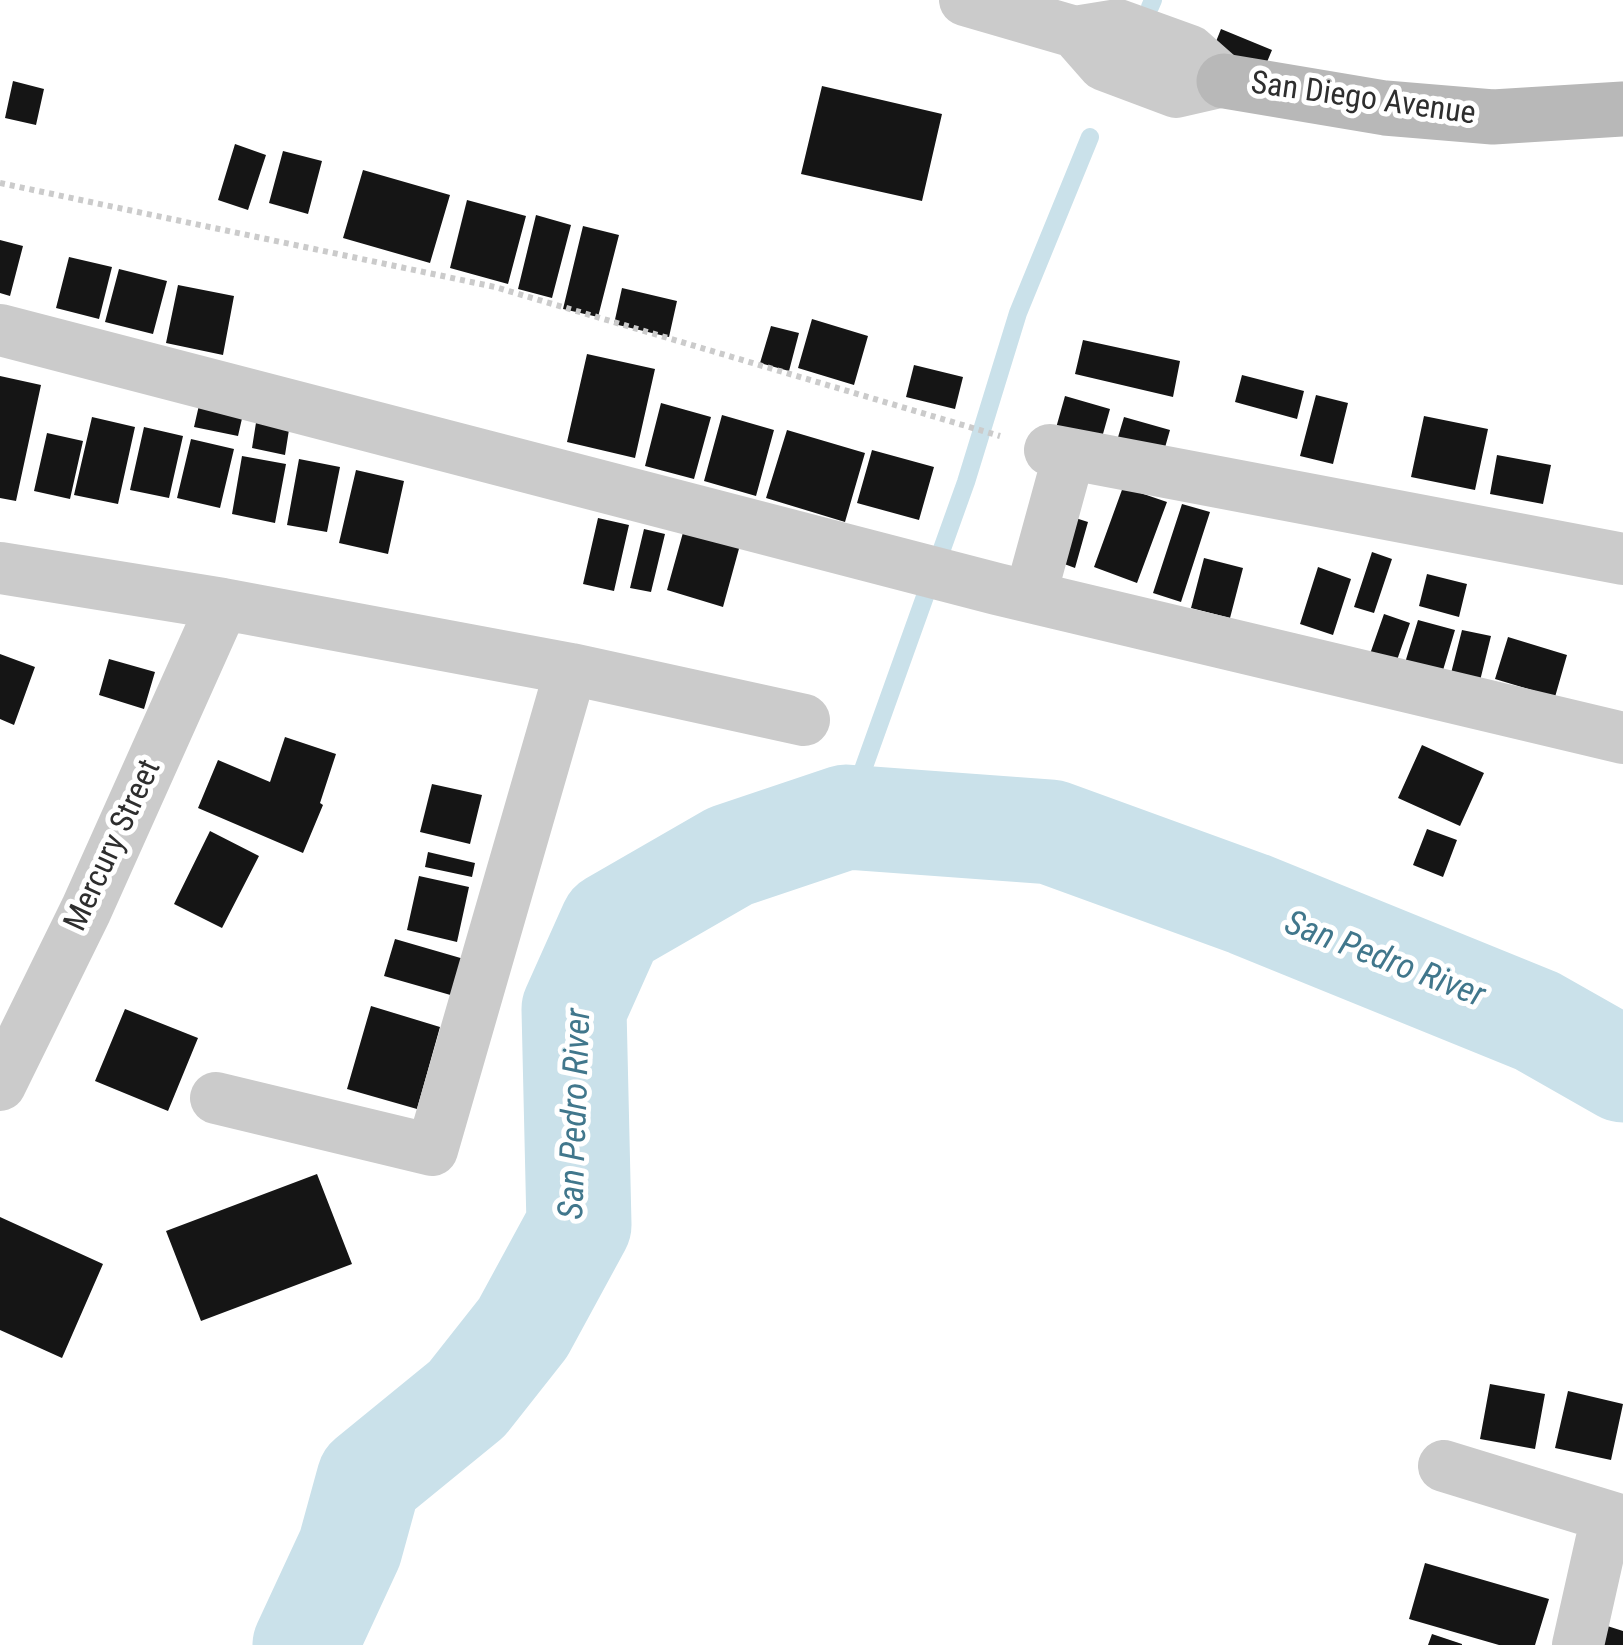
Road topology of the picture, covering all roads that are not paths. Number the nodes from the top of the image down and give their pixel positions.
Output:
1 (965, 0) edge
2 (1046, 16) edge
3 (1224, 80) joint
4 (1623, 110) edge
5 (0, 330) edge
6 (1623, 559) edge
7 (0, 568) edge
8 (1014, 592) junction
9 (223, 604) junction
10 (571, 669) junction
11 (804, 720) dead end
12 (1623, 738) edge
13 (0, 1085) edge
14 (216, 1098) dead end
15 (1444, 1466) dead end
16 (1615, 1518) edge
17 (1578, 1645) edge

1 - 2 street
2 - 3 street
3 - 4 street, San Diego Avenue
5 - 8 street
6 - 8 street
7 - 9 street
8 - 12 street
9 - 10 street
9 - 13 street, Mercury Street
10 - 11 street
10 - 14 street
15 - 16 street
16 - 17 street

